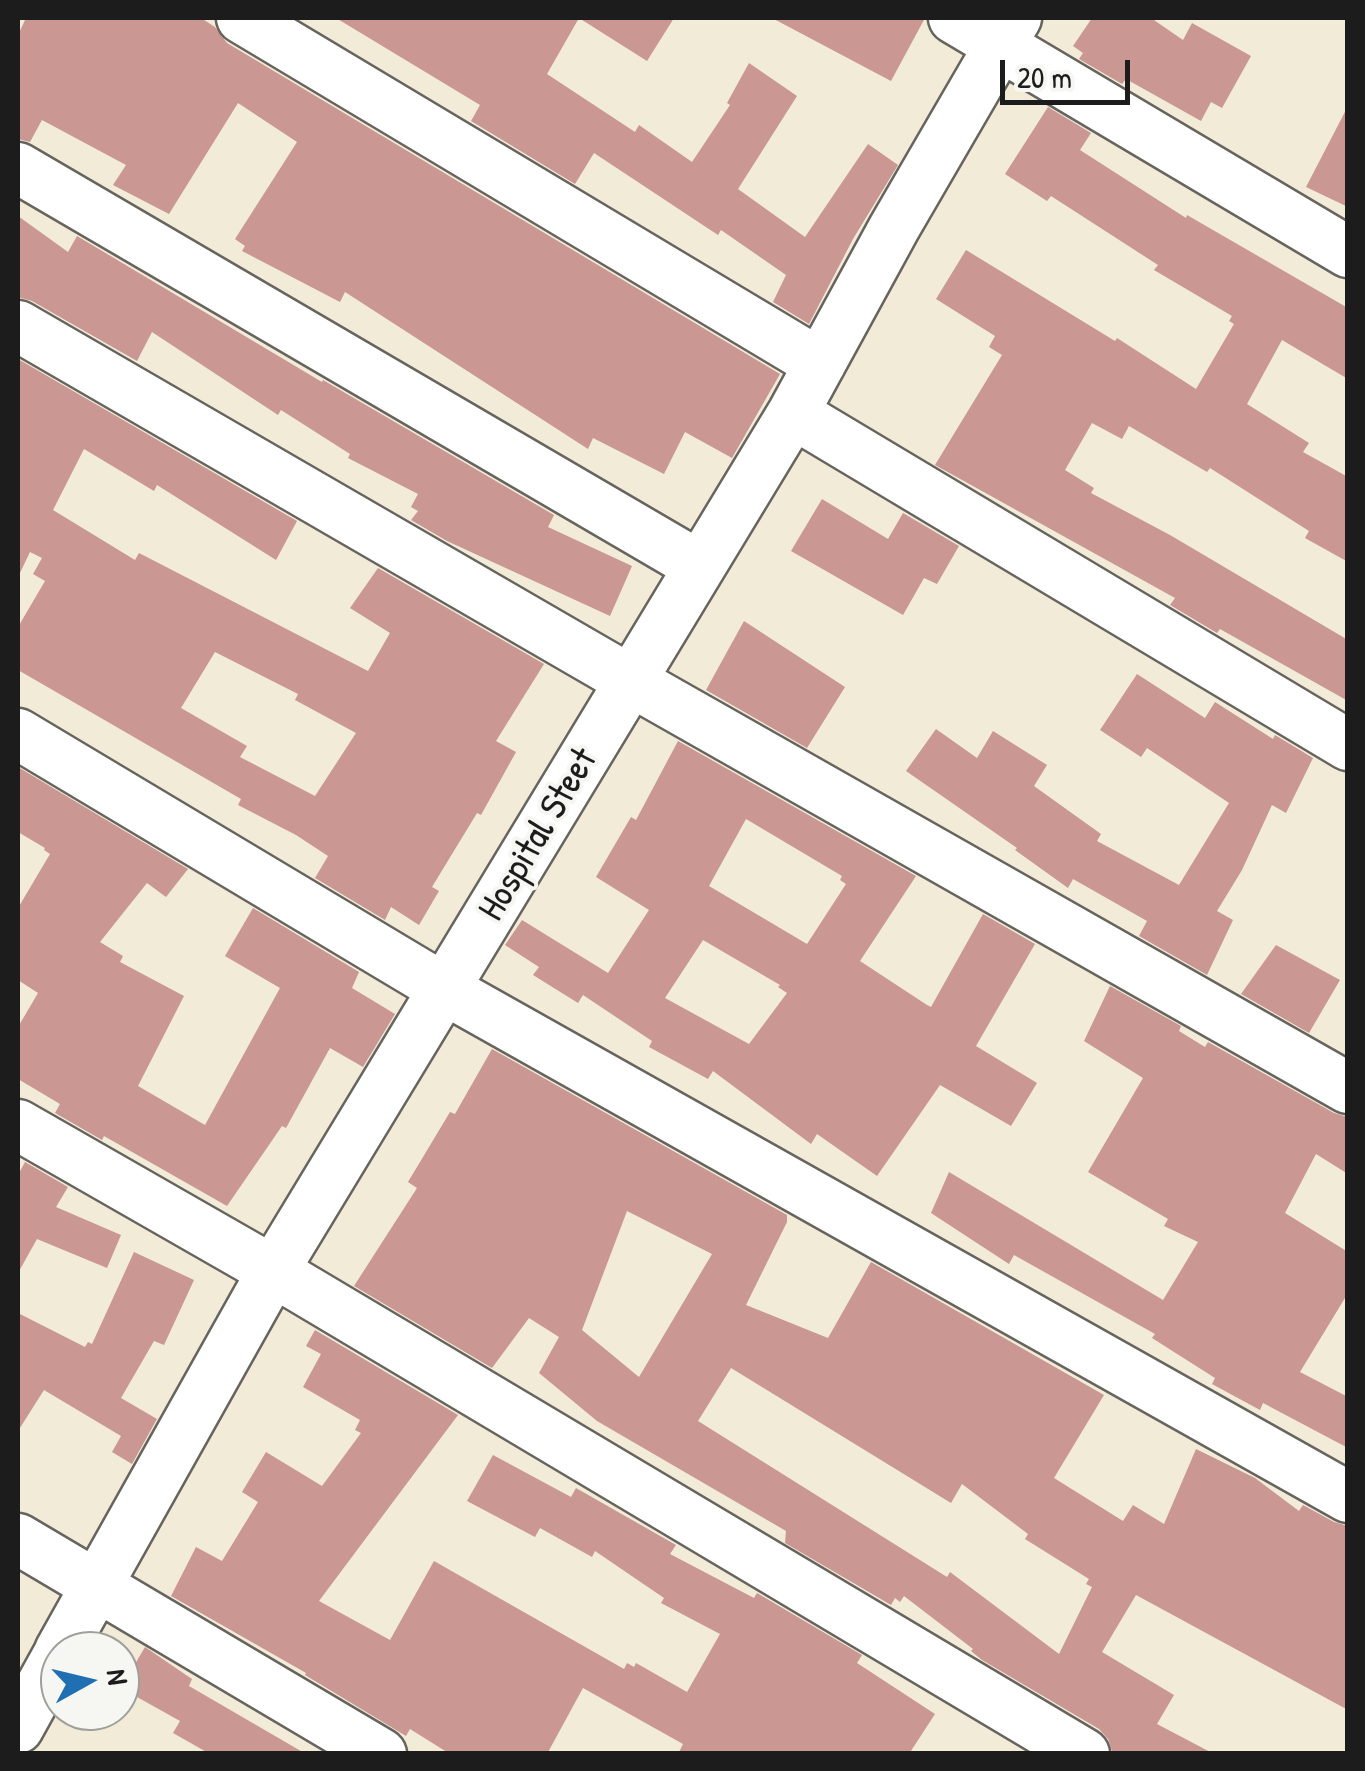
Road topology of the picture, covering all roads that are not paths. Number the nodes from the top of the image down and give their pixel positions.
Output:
1 (242, 18) edge
2 (954, 18) edge
3 (1008, 31) edge
4 (18, 168) edge
5 (1348, 252) edge
6 (18, 326) edge
7 (820, 364) junction
8 (793, 413) junction
9 (698, 566) junction
10 (631, 681) junction
11 (18, 734) edge
12 (1348, 745) edge
13 (446, 990) junction
14 (1348, 1088) edge
15 (18, 1126) edge
16 (273, 1271) junction
17 (1348, 1497) edge
18 (18, 1539) edge
19 (97, 1585) junction
20 (71, 1631) edge
21 (40, 1688) edge
22 (18, 1728) edge
23 (381, 1754) edge
24 (1084, 1754) edge

1 - 7 street
2 - 3 street
3 - 5 street
3 - 7 street, Hospital Steet
4 - 9 street
6 - 10 street
7 - 8 street, Hospital Steet
8 - 9 street, Hospital Steet
8 - 12 street
9 - 10 street, Hospital Steet
10 - 13 street, Hospital Steet
10 - 14 street
11 - 13 street
13 - 16 street, Hospital Steet
13 - 17 street
15 - 16 street
16 - 19 street, Hospital Steet
16 - 24 street
18 - 19 street
19 - 20 street, Hospital Steet
19 - 23 street
21 - 22 street, Hospital Steet

